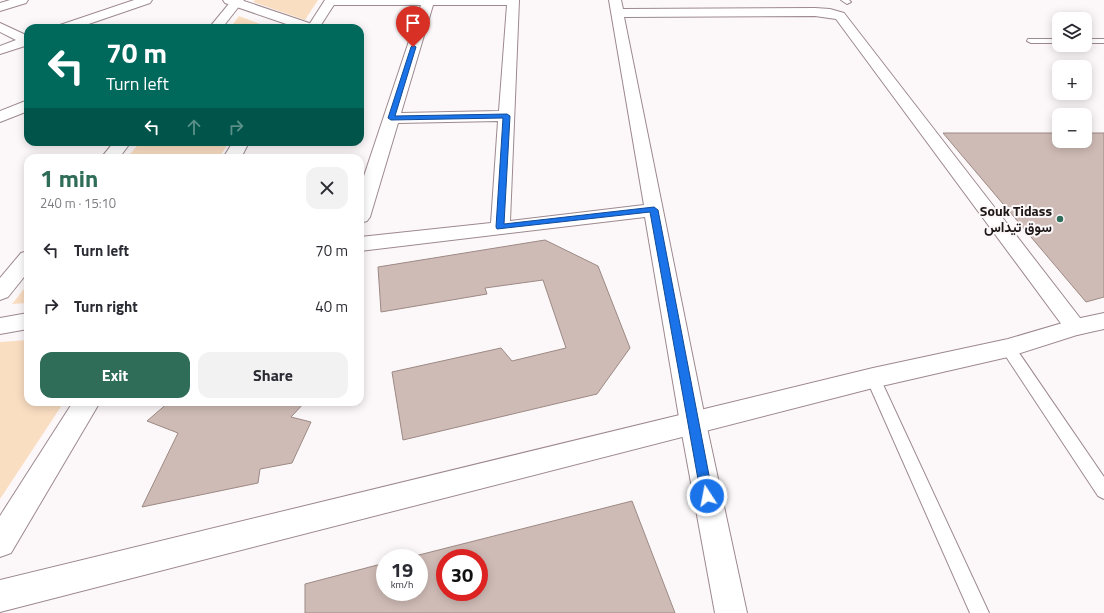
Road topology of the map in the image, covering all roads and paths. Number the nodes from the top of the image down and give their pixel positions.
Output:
1 (22, 0) edge
2 (146, 0) edge
3 (330, 0) edge
4 (513, 0) edge
5 (234, 1) edge
6 (428, 1) edge
7 (617, 6) edge
8 (0, 7) edge
9 (77, 24) edge
10 (218, 24) edge
11 (300, 24) edge
12 (314, 24) edge
13 (0, 27) edge
14 (24, 39) edge
15 (1032, 41) dead end
16 (1052, 41) edge
17 (1092, 41) edge
18 (1104, 41) edge
19 (24, 42) edge
20 (0, 50) edge
21 (24, 107) edge
22 (507, 116) junction
23 (0, 117) edge
24 (391, 118) junction
25 (120, 146) edge
26 (113, 154) edge
27 (364, 204) edge
28 (654, 210) junction
29 (500, 227) junction
30 (364, 244) edge
31 (24, 263) edge
32 (0, 292) edge
33 (1104, 321) edge
34 (24, 322) edge
35 (0, 326) edge
36 (1076, 327) junction
37 (1008, 348) junction
38 (873, 378) junction
39 (85, 406) edge
40 (693, 423) junction
41 (1104, 492) edge
42 (0, 543) edge
43 (0, 596) edge
44 (731, 613) edge
45 (980, 613) edge

1 - 8 street
2 - 9 street
3 - 6 street
3 - 12 street
4 - 6 street
4 - 22 street
5 - 10 street
5 - 11 street
6 - 24 street
7 - 28 street
7 - 36 street
13 - 14 street
15 - 16 lane
17 - 18 lane
19 - 20 street
21 - 23 street
22 - 24 street
22 - 29 street
24 - 27 street
25 - 26 street
28 - 29 street
28 - 40 street
29 - 30 street
31 - 32 street
33 - 36 street
34 - 35 street
36 - 37 street
37 - 38 street
37 - 41 lane
38 - 40 street
38 - 45 lane
39 - 42 street
40 - 43 street
40 - 44 street

